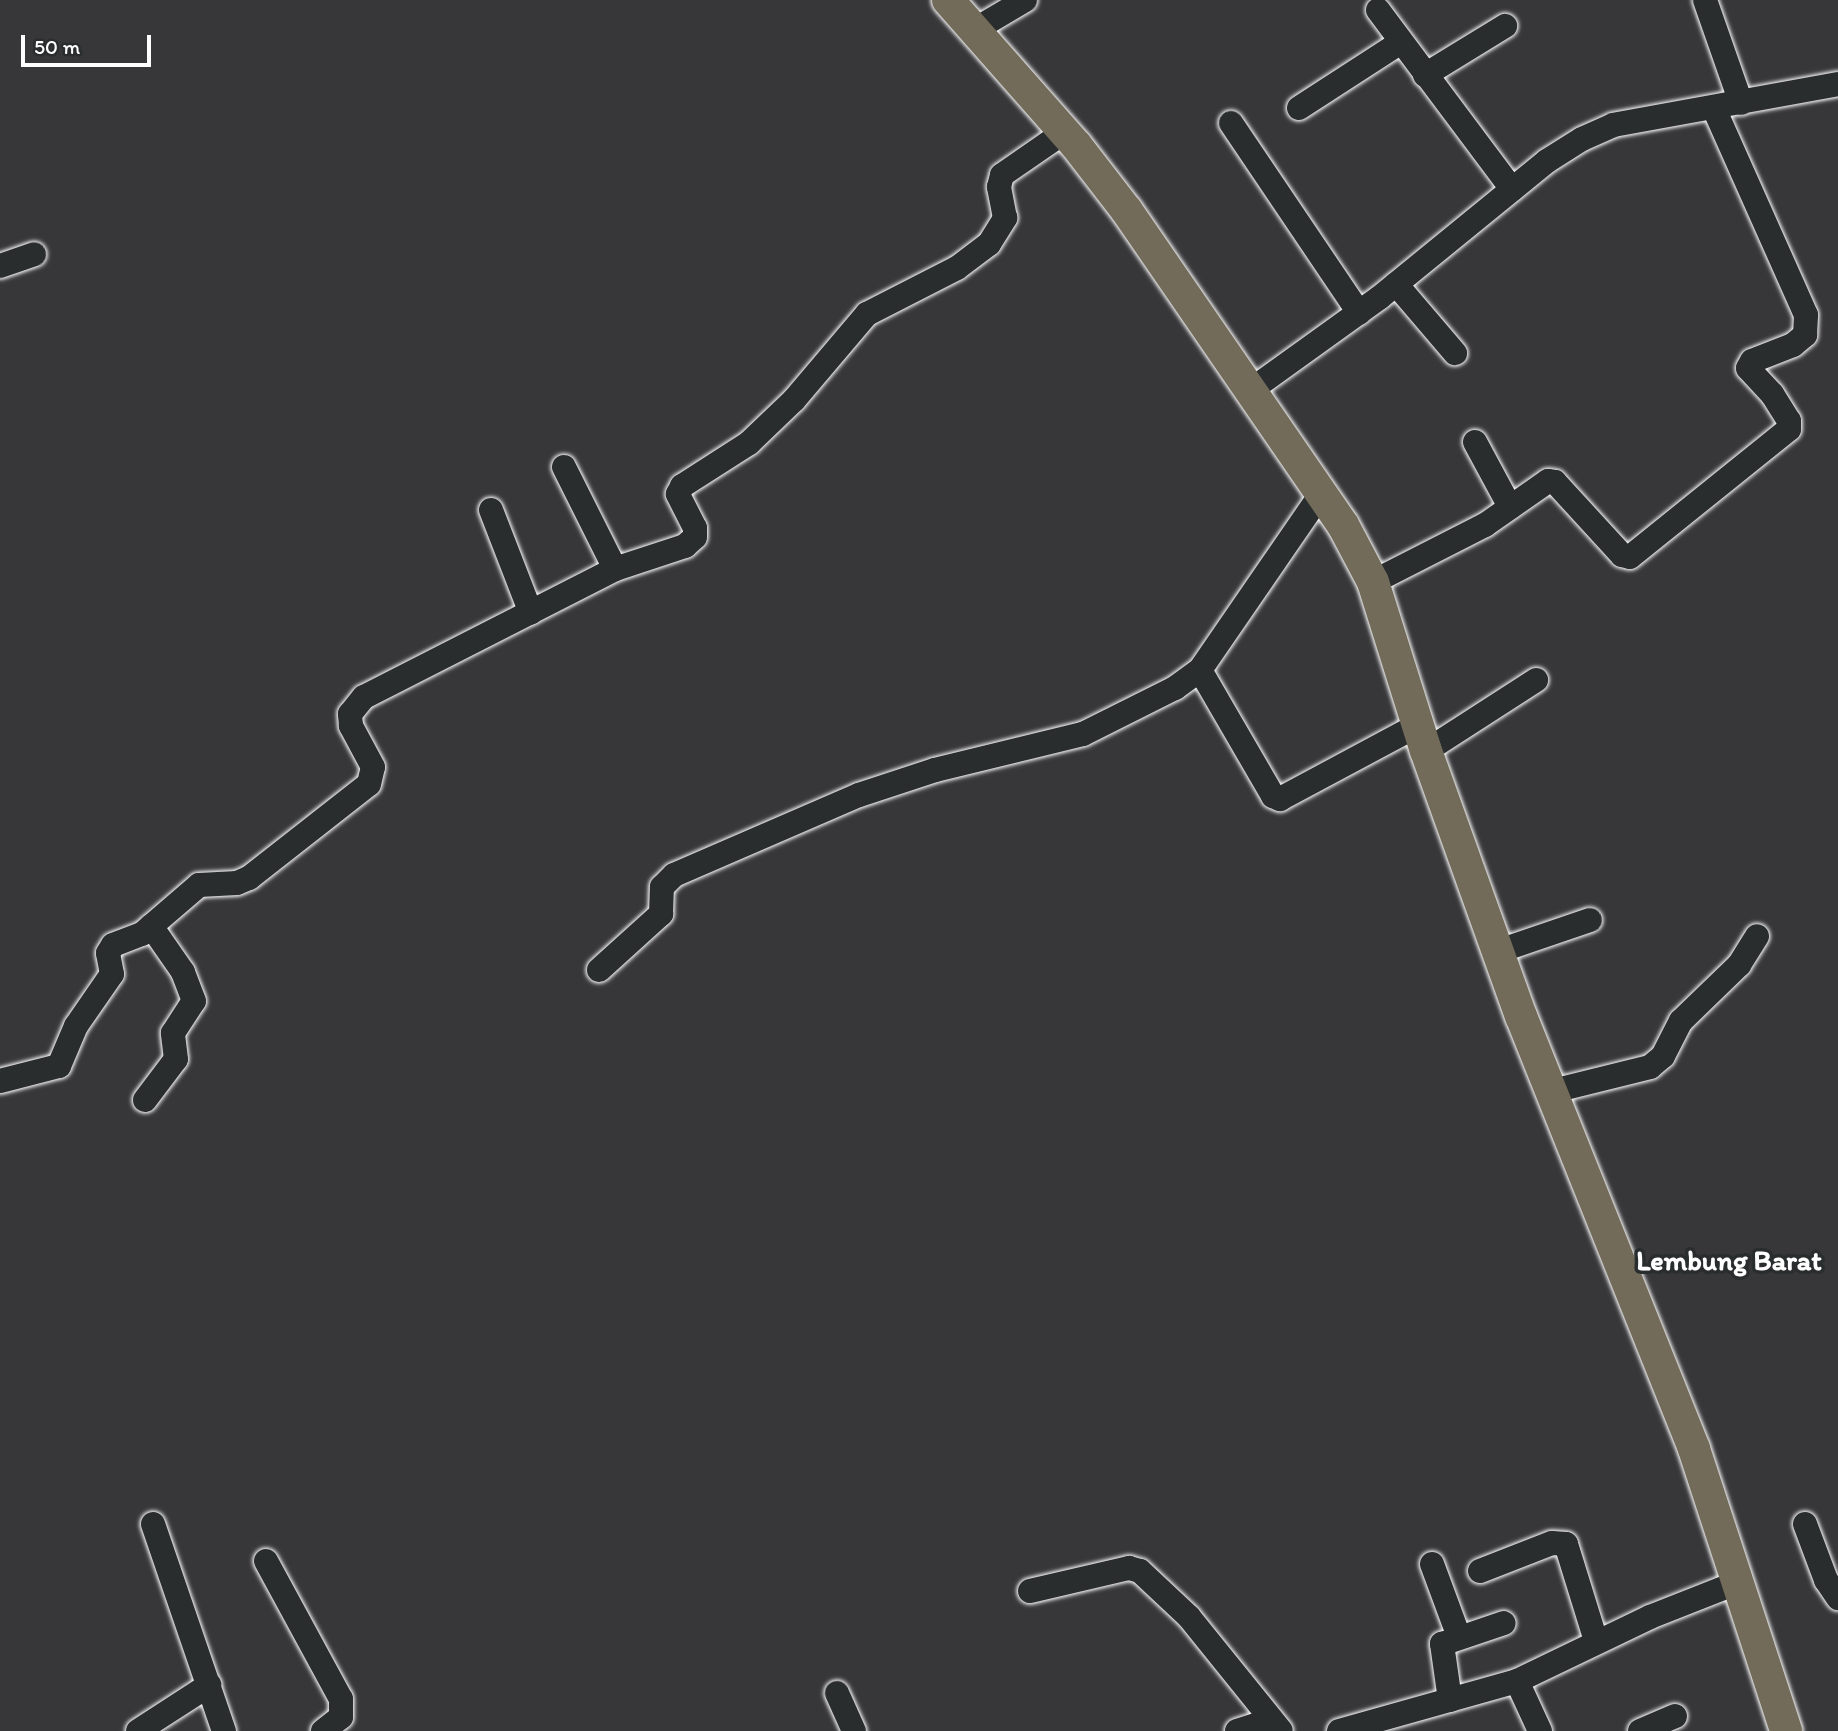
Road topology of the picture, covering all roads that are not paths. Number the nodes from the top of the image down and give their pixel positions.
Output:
1 (948, 0) edge
2 (1025, 0) edge
3 (1705, 0) edge
4 (1378, 10) dead end
5 (1505, 26) dead end
6 (976, 29) junction
7 (1401, 42) junction
8 (1425, 75) junction
9 (1838, 84) edge
10 (1741, 103) junction
11 (1299, 108) dead end
12 (1714, 108) junction
13 (1231, 123) dead end
14 (1064, 132) junction
15 (1512, 189) junction
16 (34, 254) dead end
17 (0, 266) edge
18 (1396, 284) junction
19 (1359, 313) junction
20 (1455, 353) dead end
21 (1251, 390) junction
22 (1475, 442) dead end
23 (564, 467) dead end
24 (1321, 494) junction
25 (1510, 507) junction
26 (491, 510) dead end
27 (615, 569) junction
28 (1373, 582) junction
29 (531, 613) junction
30 (1200, 670) junction
31 (1536, 680) dead end
32 (1422, 738) junction
33 (1590, 920) dead end
34 (151, 926) junction
35 (1757, 936) dead end
36 (1499, 951) junction
37 (599, 970) dead end
38 (0, 1081) edge
39 (1553, 1091) junction
40 (145, 1100) dead end
41 (153, 1524) dead end
42 (1805, 1524) dead end
43 (266, 1561) dead end
44 (1829, 1562) edge
45 (1433, 1564) dead end
46 (1480, 1571) dead end
47 (1739, 1582) junction
48 (1030, 1591) dead end
49 (1838, 1598) edge
50 (1504, 1623) dead end
51 (1459, 1637) junction
52 (1596, 1641) junction
53 (1517, 1681) junction
54 (209, 1685) junction
55 (837, 1693) dead end
56 (1450, 1700) junction
57 (1675, 1716) dead end
58 (138, 1731) edge
59 (224, 1731) edge
60 (323, 1731) edge
61 (854, 1731) edge
62 (1237, 1731) edge
63 (1275, 1731) edge
64 (1281, 1731) edge
65 (1339, 1731) edge
66 (1540, 1731) edge
67 (1640, 1731) edge
68 (1786, 1731) edge

1 - 6 main road
2 - 6 street
3 - 10 street
4 - 7 street
5 - 8 street
6 - 14 main road
7 - 8 street
7 - 11 street
8 - 15 street
9 - 10 street
10 - 12 street
12 - 15 street
12 - 25 street
13 - 19 street
14 - 21 main road
14 - 27 street
15 - 18 street
16 - 17 street
18 - 19 street
18 - 20 street
19 - 21 street
21 - 24 main road
22 - 25 street
23 - 27 street
24 - 28 main road
24 - 30 street
25 - 28 street
26 - 29 street
27 - 29 street
28 - 32 main road
29 - 34 street
30 - 32 street
30 - 37 street
31 - 32 street
32 - 36 main road
33 - 36 street
34 - 38 street
34 - 40 street
35 - 39 street
36 - 39 main road
39 - 47 main road
41 - 54 street
42 - 44 street
43 - 60 street
44 - 49 street
45 - 51 street
46 - 52 street
47 - 52 street
47 - 68 main road
48 - 64 street
50 - 51 street
51 - 56 street
52 - 53 street
53 - 56 street
53 - 66 street
54 - 58 street
54 - 59 street
55 - 61 street
56 - 65 street
57 - 67 street
62 - 63 street

